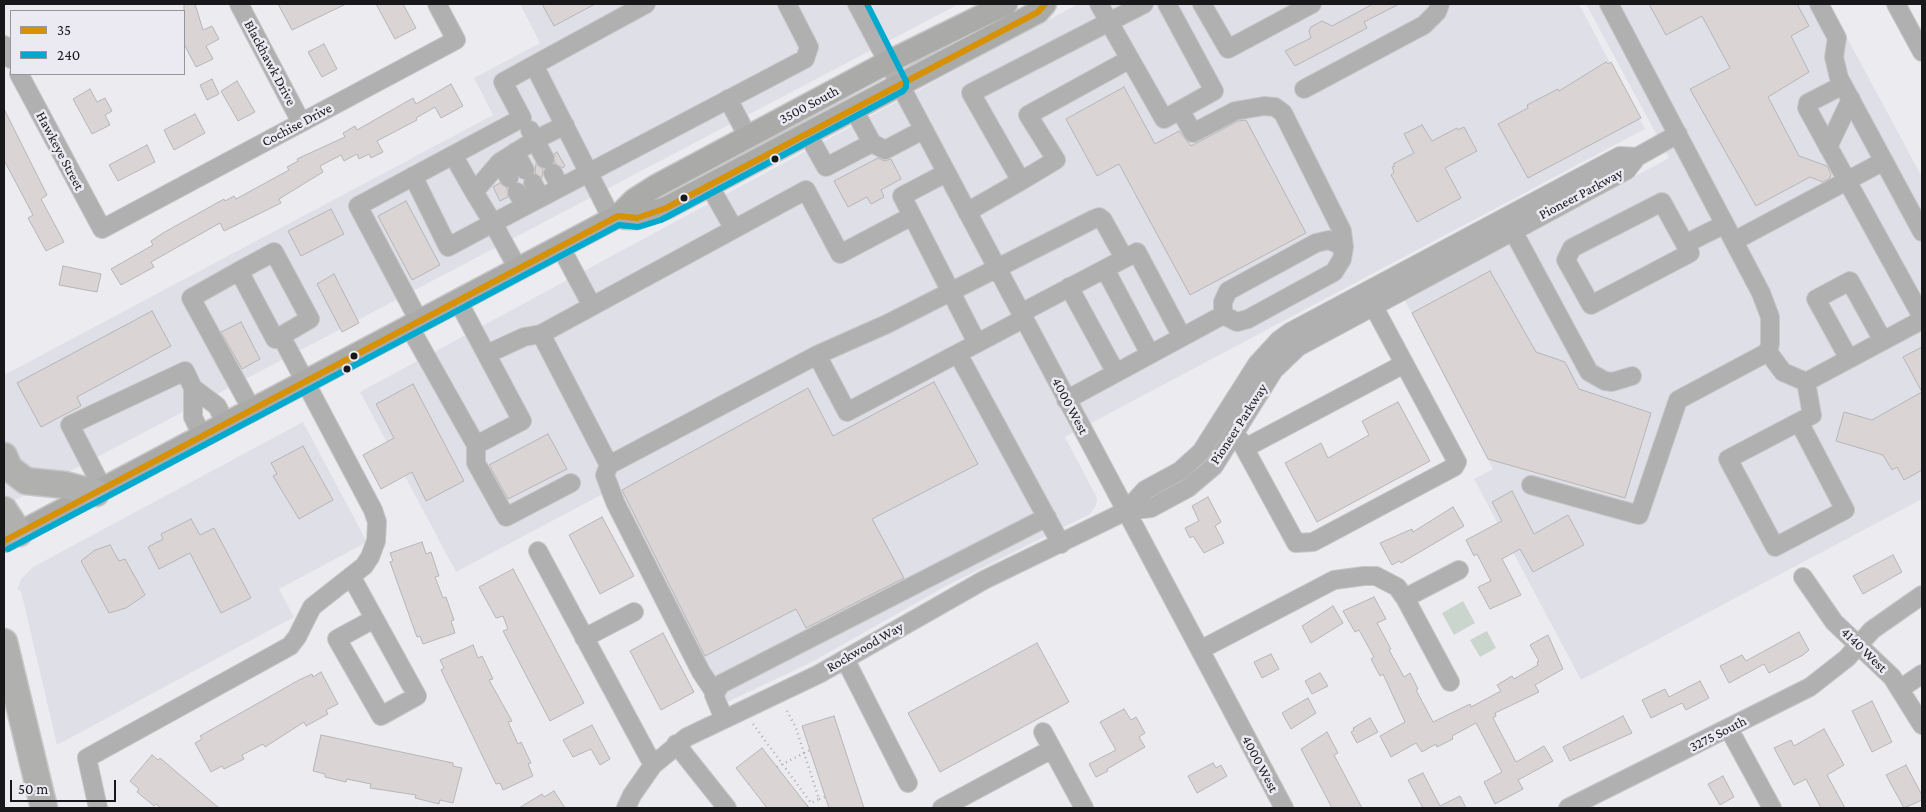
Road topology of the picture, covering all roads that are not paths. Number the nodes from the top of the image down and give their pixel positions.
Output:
1 (239, 4) edge
2 (437, 4) edge
3 (646, 4) edge
4 (787, 4) edge
5 (857, 4) edge
6 (1006, 4) edge
7 (1045, 4) edge
8 (1098, 4) edge
9 (1144, 4) edge
10 (1166, 4) edge
11 (1202, 4) edge
12 (1312, 4) edge
13 (1440, 4) edge
14 (1609, 4) edge
15 (1819, 4) edge
16 (1896, 4) edge
17 (1109, 22) junction
18 (4, 46) edge
19 (1922, 52) edge
20 (10, 58) edge
21 (1130, 59) junction
22 (888, 62) junction
23 (534, 65) junction
24 (20, 75) edge
25 (898, 84) junction
26 (1304, 89) dead end
27 (1847, 92) junction
28 (728, 99) junction
29 (853, 108) junction
30 (1180, 110) junction
31 (522, 118) junction
32 (301, 122) junction
33 (565, 125) junction
34 (923, 130) junction
35 (807, 133) junction
36 (1678, 134) junction
37 (748, 137) junction
38 (535, 140) junction
39 (872, 142) junction
40 (1828, 147) junction
41 (515, 152) junction
42 (453, 154) junction
43 (1637, 157) junction
44 (1884, 161) junction
45 (500, 162) junction
46 (588, 172) junction
47 (553, 173) junction
48 (946, 173) junction
49 (413, 176) junction
50 (1021, 181) junction
51 (1848, 182) junction
52 (532, 184) junction
53 (709, 185) junction
54 (474, 192) junction
55 (517, 192) junction
56 (967, 212) junction
57 (912, 216) junction
58 (615, 218) junction
59 (493, 223) junction
60 (1725, 224) junction
61 (102, 229) joint
62 (734, 229) junction
63 (1513, 231) junction
64 (1922, 232) edge
65 (1734, 241) junction
66 (1685, 244) junction
67 (560, 246) junction
68 (1344, 247) junction
69 (1124, 258) junction
70 (996, 268) junction
71 (518, 269) junction
72 (1105, 269) junction
73 (239, 271) junction
74 (1070, 288) junction
75 (951, 292) junction
76 (1369, 299) junction
77 (458, 300) junction
78 (592, 306) junction
79 (1223, 315) junction
80 (1022, 316) junction
81 (1922, 318) edge
82 (414, 324) junction
83 (541, 334) junction
84 (280, 336) junction
85 (1182, 337) junction
86 (1883, 340) junction
87 (977, 344) junction
88 (1768, 352) junction
89 (487, 354) junction
90 (958, 354) junction
91 (1150, 354) junction
92 (817, 356) junction
93 (1849, 359) junction
94 (1404, 364) junction
95 (1116, 373) junction
96 (1632, 376) dead end
97 (304, 382) junction
98 (1806, 382) junction
99 (193, 388) junction
100 (1066, 400) junction
101 (252, 410) junction
102 (1799, 422) junction
103 (226, 424) junction
104 (202, 436) junction
105 (1239, 442) junction
106 (476, 445) junction
107 (4, 456) edge
108 (609, 465) junction
109 (571, 483) dead end
110 (1531, 485) dead end
111 (99, 491) junction
112 (4, 510) edge
113 (1126, 511) junction
114 (1047, 517) junction
115 (11, 537) edge
116 (1061, 544) junction
117 (538, 552) dead end
118 (1459, 570) dead end
119 (351, 576) junction
120 (1803, 577) dead end
121 (1922, 595) edge
122 (1405, 598) junction
123 (634, 612) dead end
124 (374, 619) junction
125 (584, 638) junction
126 (4, 642) edge
127 (1858, 644) junction
128 (1200, 650) junction
129 (845, 660) junction
130 (1922, 674) edge
131 (1450, 682) dead end
132 (1900, 689) junction
133 (716, 693) junction
134 (724, 719) junction
135 (1922, 725) edge
136 (1729, 729) junction
137 (1043, 732) dead end
138 (676, 744) junction
139 (1052, 749) junction
140 (653, 765) junction
141 (908, 783) dead end
142 (1574, 807) edge
143 (44, 808) edge
144 (98, 808) edge
145 (626, 808) edge
146 (727, 808) edge
147 (942, 808) edge
148 (1084, 808) edge
149 (1284, 808) edge
150 (1772, 808) edge

1 - 32 street, Blackhawk Drive
2 - 32 street, Cochise Drive
3 - 23 street
4 - 28 street
5 - 22 street, 4000 West
6 - 22 main road, 3500 South
7 - 25 main road, 3500 South
8 - 17 street
9 - 17 street
10 - 30 street
11 - 12 street
13 - 26 street
14 - 36 street
15 - 27 street
16 - 19 street
17 - 21 street
17 - 50 street
18 - 20 street
21 - 30 street
21 - 50 street
22 - 25 street, 4000 West
22 - 37 main road, 3500 South
23 - 31 street
23 - 33 street
24 - 61 street, Hawkeye Street
25 - 29 main road, 3500 South
25 - 34 street, 4000 West
27 - 40 street
27 - 40 street
27 - 44 street
28 - 37 street
28 - 46 street
29 - 35 main road, 3500 South
29 - 39 street
30 - 68 street
31 - 38 street
31 - 42 street
32 - 61 street, Cochise Drive
33 - 38 street
33 - 46 street
34 - 39 street
34 - 48 street, 4000 West
35 - 39 street
35 - 53 main road, 3500 South
36 - 43 street, Pioneer Parkway
36 - 60 street
37 - 58 main road, 3500 South
38 - 41 street
38 - 47 street
40 - 51 street
41 - 45 street
41 - 52 street
42 - 49 street
42 - 54 street
43 - 63 street, Pioneer Parkway
43 - 76 street, Pioneer Parkway
44 - 51 street
44 - 64 street
45 - 54 street
45 - 55 street
46 - 47 street
46 - 58 street
47 - 52 street
48 - 56 street, 4000 West
48 - 57 street
49 - 59 street
49 - 82 street
50 - 56 street
51 - 65 street
51 - 81 street
52 - 55 street
53 - 58 main road, 3500 South
53 - 62 street
54 - 59 street
55 - 59 street
56 - 70 street, 4000 West
57 - 62 street
57 - 75 street
58 - 67 main road, 3500 South
59 - 71 street
60 - 65 street
60 - 66 street
62 - 78 street
63 - 76 street, Pioneer Parkway
63 - 96 street
65 - 88 street
66 - 66 street
67 - 71 main road, 3500 South
67 - 78 street
68 - 79 street
68 - 79 street
69 - 70 street
69 - 72 street
69 - 85 street
70 - 75 street
70 - 80 street, 4000 West
71 - 77 main road, 3500 South
72 - 74 street
72 - 91 street
73 - 84 street
73 - 84 street
73 - 101 street
74 - 80 street
74 - 95 street
75 - 87 street
75 - 92 street
76 - 94 street
76 - 105 street, Pioneer Parkway
76 - 113 street, Pioneer Parkway
77 - 82 main road, 3500 South
77 - 89 street
78 - 83 street
79 - 85 street
80 - 87 street
80 - 100 street, 4000 West
81 - 86 street
82 - 97 main road, 3500 South
82 - 106 street
83 - 89 street
83 - 108 street
84 - 97 street
85 - 91 street
86 - 93 street
86 - 93 street
87 - 90 street
88 - 98 street
88 - 110 street
89 - 106 street
90 - 92 street
90 - 114 street
91 - 95 street
92 - 108 street
93 - 98 street
94 - 105 street
94 - 105 street
95 - 100 street
97 - 101 main road, 3500 South
97 - 119 street
98 - 102 street
99 - 103 street
99 - 104 street
99 - 111 street
100 - 113 street, 4000 West
101 - 103 main road, 3500 South
102 - 102 street
103 - 104 main road, 3500 South
104 - 111 main road, 3500 South
105 - 113 street, Pioneer Parkway
106 - 109 street
107 - 111 highway
108 - 133 street
111 - 115 main road, 3500 South
112 - 115 highway
113 - 116 street, Rockwood Way
113 - 128 street, 4000 West
114 - 116 street
114 - 133 street
116 - 129 street, Rockwood Way
117 - 125 street
118 - 122 street
119 - 124 street
119 - 144 street
120 - 127 street, 4140 West
121 - 127 street, 3275 South
122 - 128 street
122 - 131 street
123 - 125 street
124 - 124 street
125 - 140 street
126 - 143 highway
127 - 132 street, 4140 West
127 - 136 street, 3275 South
128 - 149 street, 4000 West
129 - 134 street, Rockwood Way
129 - 141 street
130 - 132 street
132 - 135 street, 4140 West
133 - 134 street
134 - 138 street, Rockwood Way
136 - 142 street, 3275 South
136 - 150 street
137 - 139 street
138 - 140 street, Rockwood Way
138 - 146 street
139 - 147 street
139 - 148 street
140 - 145 street, Rockwood Way

